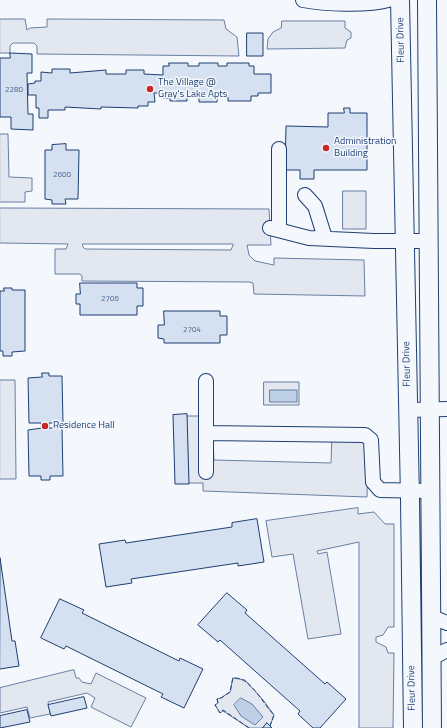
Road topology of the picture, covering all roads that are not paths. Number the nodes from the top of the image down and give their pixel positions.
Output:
1 (303, 0) edge
2 (388, 0) edge
3 (400, 0) edge
4 (427, 0) edge
5 (279, 149) dead end
6 (305, 195) dead end
7 (325, 238) junction
8 (404, 241) junction
9 (430, 241) junction
10 (206, 381) dead end
11 (408, 410) junction
12 (439, 410) edge
13 (206, 433) junction
14 (206, 472) dead end
15 (410, 491) junction
16 (431, 491) junction
17 (439, 620) edge
18 (439, 654) edge
19 (413, 728) edge
20 (432, 728) edge

1 - 2 street
3 - 8 main road, Fleur Drive
4 - 9 main road, Fleur Drive
5 - 7 street
6 - 7 street
7 - 8 street
8 - 9 street
8 - 11 main road, Fleur Drive
9 - 12 main road, Fleur Drive
10 - 13 street
11 - 12 street
11 - 15 main road, Fleur Drive
12 - 16 main road, Fleur Drive
13 - 14 street
13 - 15 street
15 - 16 street
15 - 19 main road, Fleur Drive
16 - 17 main road, Fleur Drive
17 - 18 main road, Fleur Drive
18 - 20 main road, Fleur Drive

